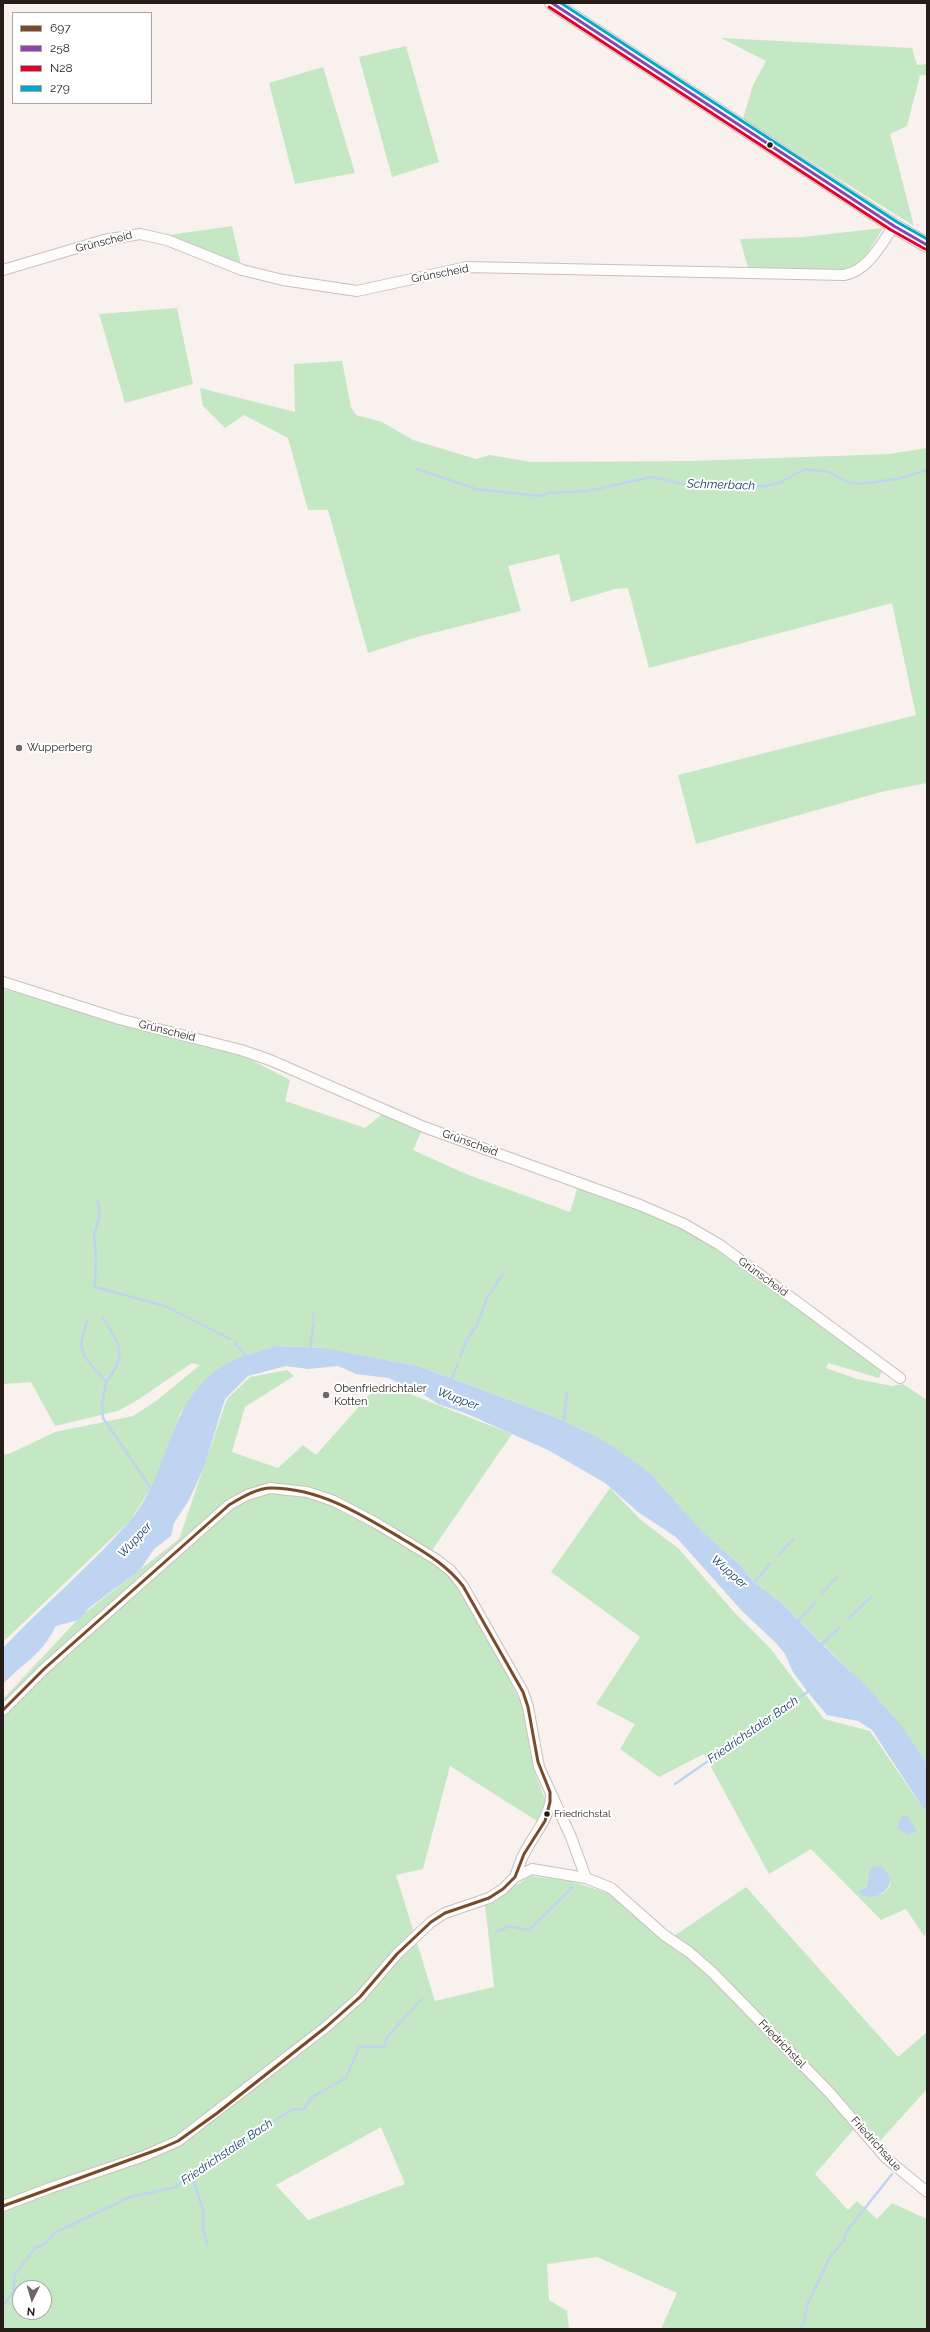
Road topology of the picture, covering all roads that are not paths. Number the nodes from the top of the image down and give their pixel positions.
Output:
1 (552, 3) edge
2 (894, 226) junction
3 (927, 245) edge
4 (3, 270) edge
5 (3, 982) edge
6 (900, 1378) dead end
7 (3, 1710) edge
8 (551, 1794) junction
9 (515, 1877) junction
10 (586, 1878) junction
11 (829, 2092) joint
12 (927, 2192) edge
13 (3, 2206) edge

1 - 2 street
2 - 3 street
2 - 4 street, Grünscheid
5 - 6 street, Grünscheid
7 - 8 street
8 - 9 street, Friedrichstal
8 - 10 street
9 - 10 street, Friedrichstal
9 - 13 street, Friedrichstal
10 - 11 street, Friedrichstal
11 - 12 street, Friedrichsaue

